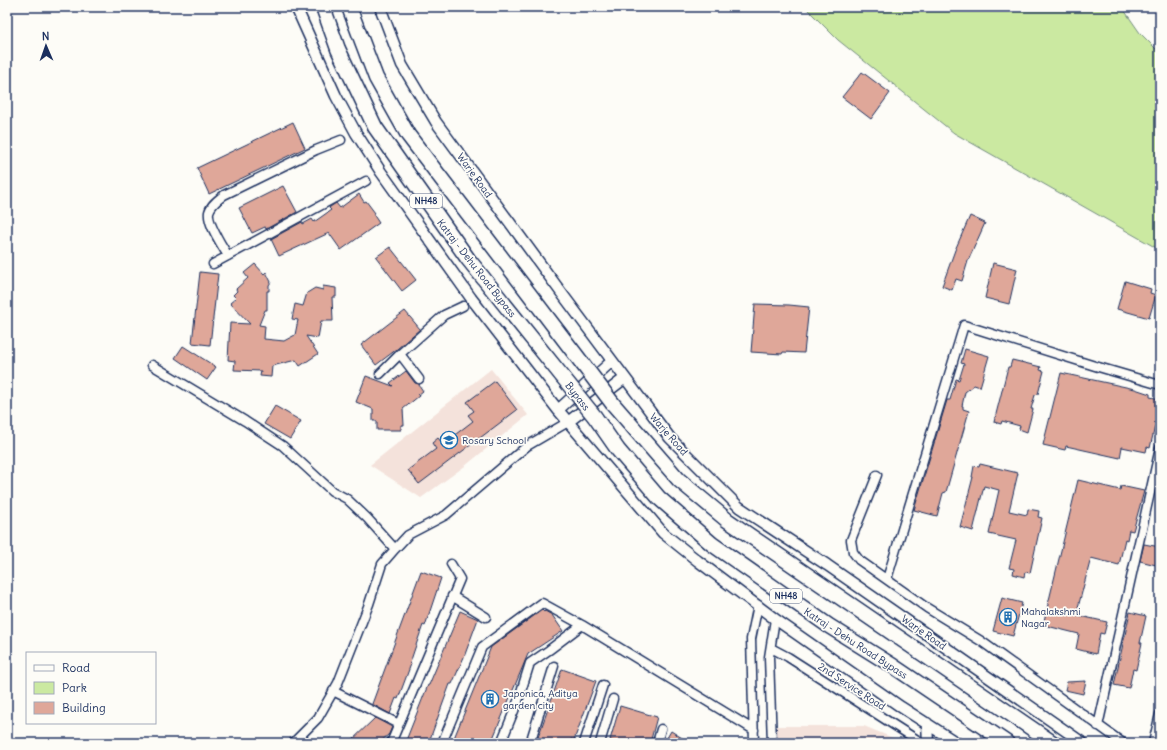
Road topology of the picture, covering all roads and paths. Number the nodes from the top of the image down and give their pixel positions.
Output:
1 (296, 7) edge
2 (323, 7) edge
3 (350, 7) edge
4 (380, 7) edge
5 (341, 140) dead end
6 (366, 181) dead end
7 (228, 256) junction
8 (213, 264) dead end
9 (463, 306) dead end
10 (400, 354) junction
11 (612, 361) junction
12 (152, 365) dead end
13 (380, 374) dead end
14 (562, 376) joint
15 (625, 378) junction
16 (419, 379) dead end
17 (1160, 385) edge
18 (558, 410) junction
19 (594, 417) joint
20 (568, 422) junction
21 (1160, 448) edge
22 (877, 475) dead end
23 (395, 549) junction
24 (451, 564) dead end
25 (887, 579) junction
26 (452, 596) junction
27 (758, 605) junction
28 (486, 617) dead end
29 (775, 619) junction
30 (582, 625) junction
31 (770, 648) junction
32 (554, 666) dead end
33 (603, 685) dead end
34 (333, 691) junction
35 (613, 698) dead end
36 (1160, 714) edge
37 (926, 723) junction
38 (399, 724) junction
39 (1098, 726) junction
40 (661, 729) dead end
41 (754, 730) junction
42 (293, 743) edge
43 (391, 743) edge
44 (442, 743) edge
45 (501, 743) edge
46 (530, 743) edge
47 (584, 743) edge
48 (600, 743) edge
49 (657, 743) edge
50 (754, 743) edge
51 (772, 743) edge
52 (922, 743) edge
53 (928, 743) edge
54 (957, 743) edge
55 (1006, 743) edge
56 (1053, 743) edge
57 (1083, 743) edge
58 (1123, 743) edge
59 (1153, 743) edge

1 - 18 street
2 - 14 highway, Katraj - Dehu Road Bypass / NH48
3 - 56 highway, NH48, bridge
4 - 11 street, Warje Road
5 - 7 street
6 - 7 street
7 - 8 street
9 - 10 street
10 - 13 street
10 - 16 street
11 - 15 street, Warje Road
11 - 18 street
12 - 23 street
14 - 19 highway, Bypass / NH48, bridge
15 - 20 street
15 - 57 street, Warje Road
17 - 25 street
18 - 20 street
19 - 55 highway, Katraj - Dehu Road Bypass / NH48
20 - 23 street
20 - 27 street
21 - 39 street
22 - 25 street
23 - 34 street
24 - 26 street
25 - 39 street
26 - 28 street
26 - 38 street
27 - 29 street
27 - 41 street
29 - 31 street
29 - 37 street
30 - 41 street
30 - 44 street
30 - 45 street
31 - 51 street
31 - 52 street, 2nd Service Road
32 - 46 street
33 - 47 street
34 - 38 street
34 - 42 street
35 - 48 street
36 - 59 street
37 - 53 street
37 - 54 street
38 - 43 street
39 - 58 street
40 - 49 street
41 - 50 street

